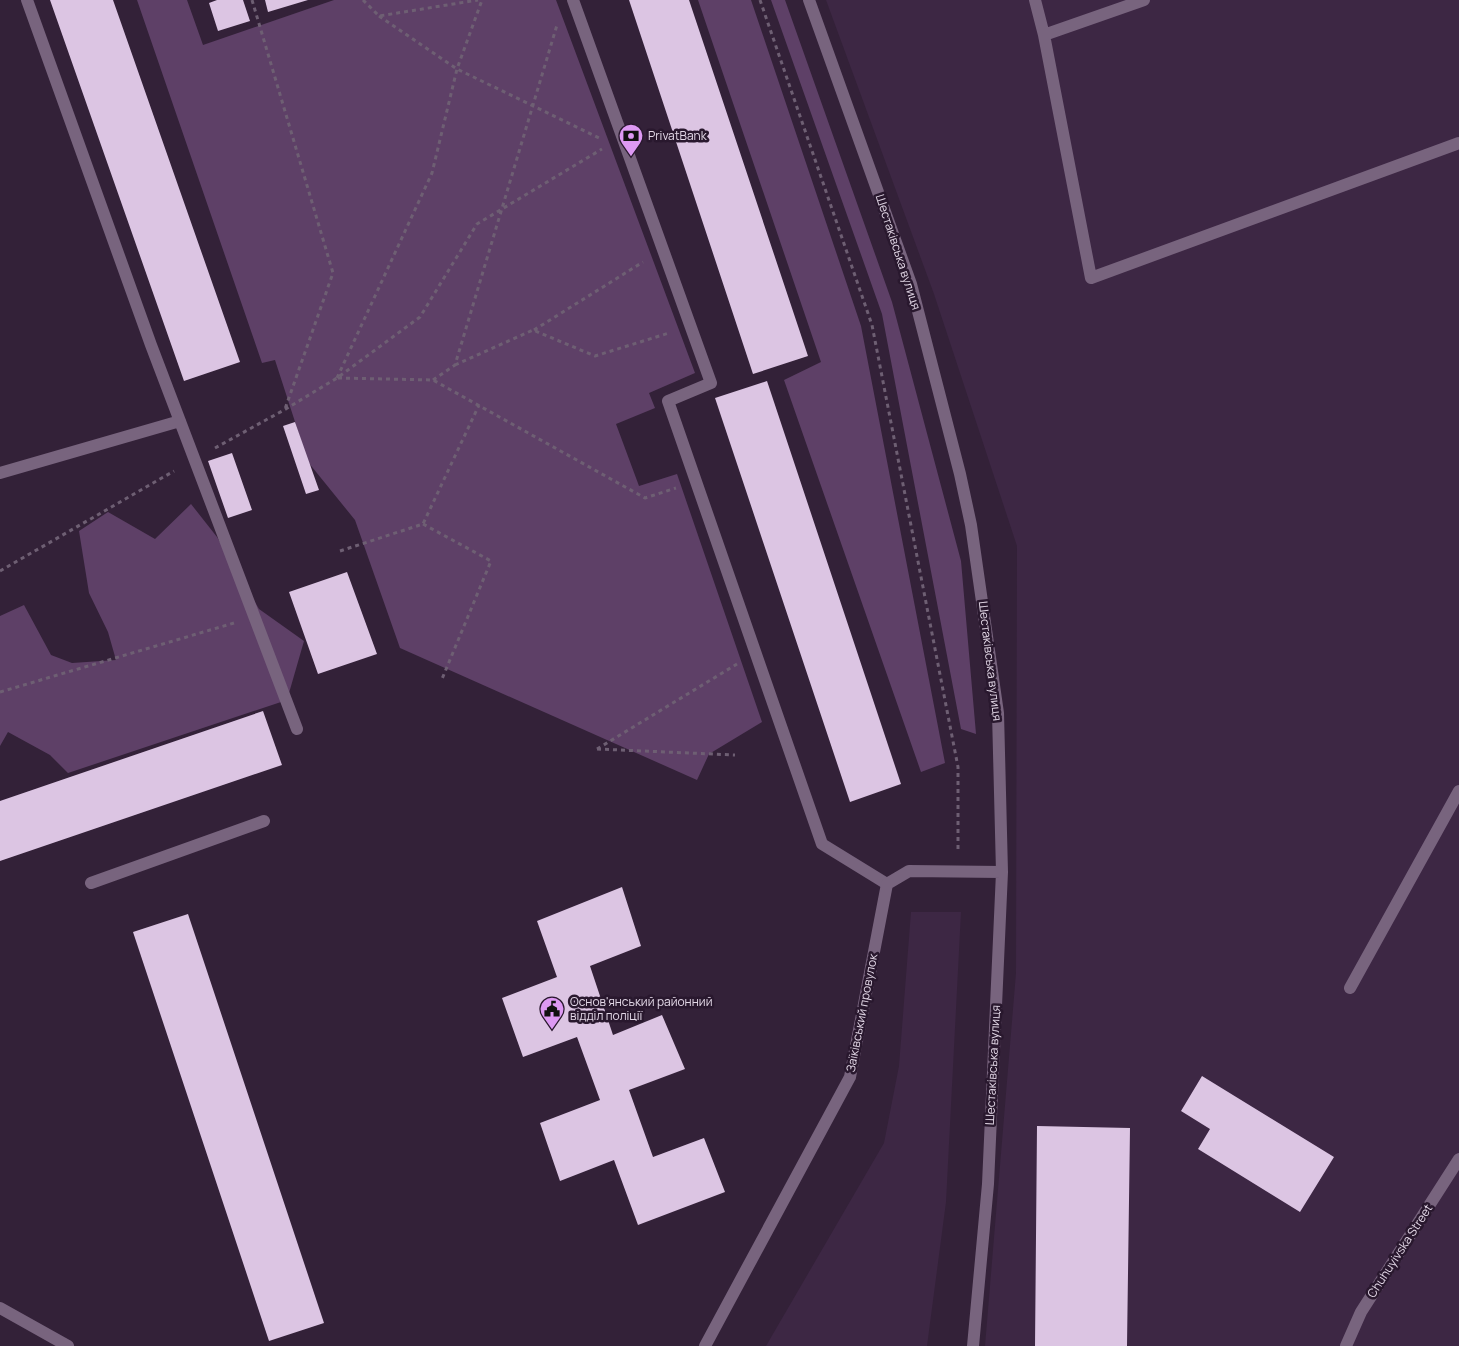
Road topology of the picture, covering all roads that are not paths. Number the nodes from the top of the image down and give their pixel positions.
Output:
1 (27, 0) edge
2 (573, 0) edge
3 (809, 0) edge
4 (1035, 0) edge
5 (1144, 0) edge
6 (1044, 35) junction
7 (1459, 143) edge
8 (180, 420) junction
9 (0, 473) edge
10 (297, 729) dead end
11 (1459, 791) edge
12 (264, 821) dead end
13 (1002, 872) junction
14 (91, 883) dead end
15 (887, 884) junction
16 (1350, 988) dead end
17 (1459, 1159) edge
18 (0, 1308) edge
19 (68, 1346) edge
20 (706, 1346) edge
21 (973, 1346) edge
22 (1346, 1346) edge

1 - 8 street
2 - 15 street
3 - 13 street, Шестаківська вулиця
4 - 6 street
5 - 6 street
6 - 7 street
8 - 9 street
8 - 10 street
11 - 16 street
12 - 14 street
13 - 15 street
13 - 21 street, Шестаківська вулиця
15 - 20 street, Заїківський провулок
17 - 22 street, Chuhuyivska Street
18 - 19 street

